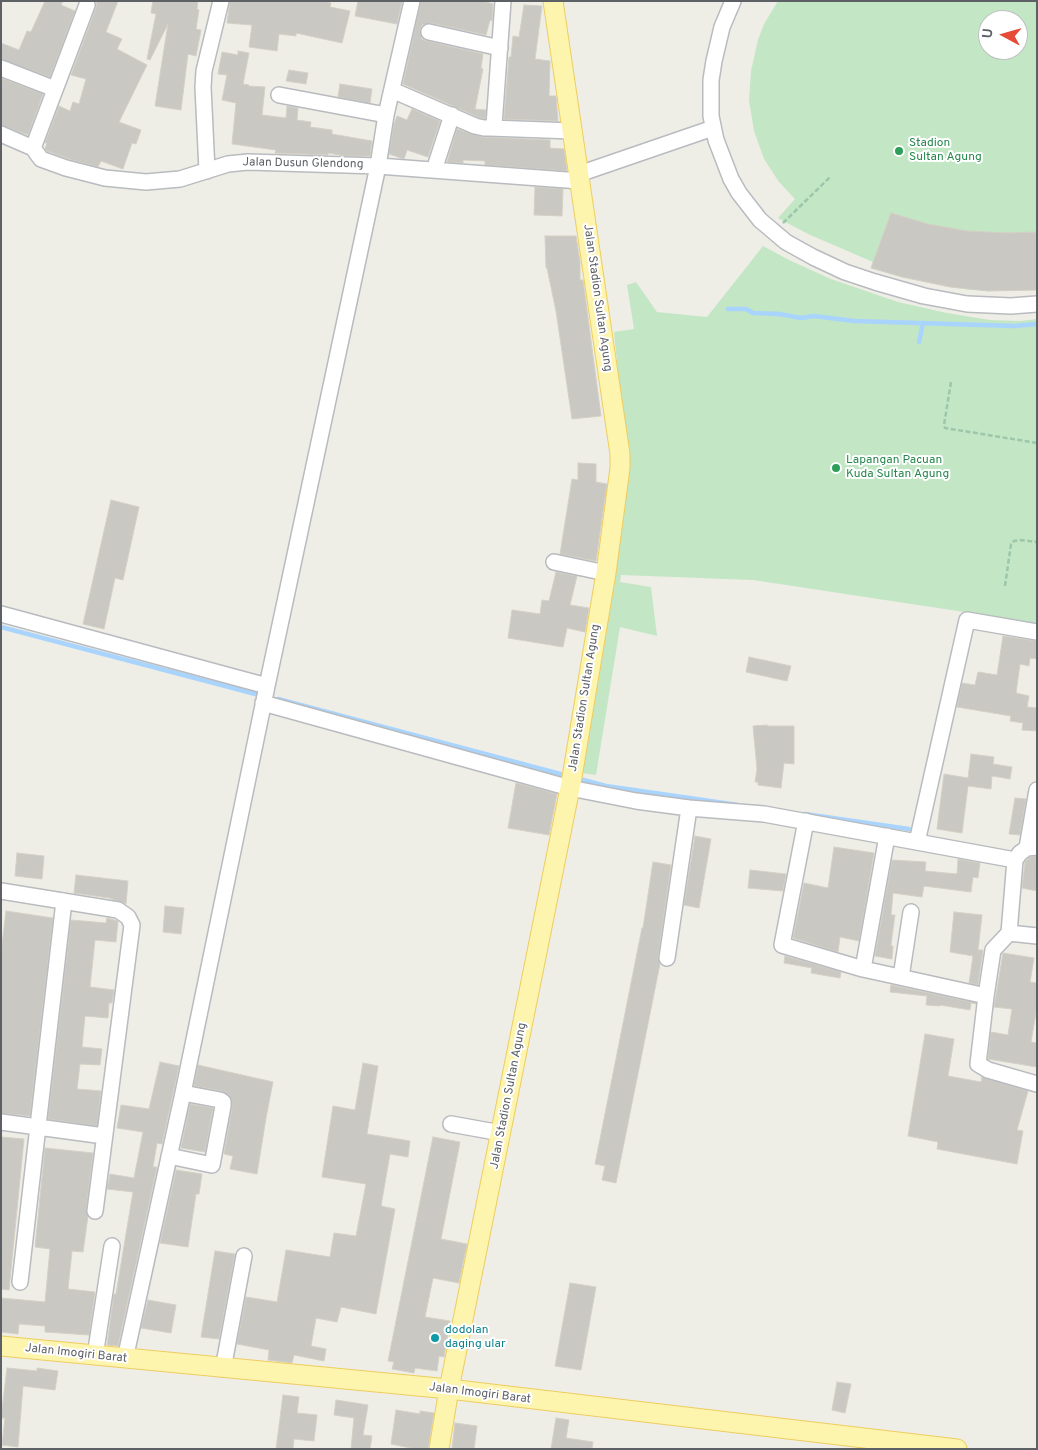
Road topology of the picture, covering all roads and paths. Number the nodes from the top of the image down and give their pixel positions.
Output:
1 (221, 1) edge
2 (412, 1) edge
3 (503, 1) edge
4 (553, 1) edge
5 (733, 1) edge
6 (84, 3) edge
7 (430, 32) dead end
8 (500, 48) junction
9 (1, 68) edge
10 (55, 89) junction
11 (392, 90) junction
12 (278, 95) dead end
13 (386, 115) junction
14 (452, 116) junction
15 (490, 128) junction
16 (713, 128) junction
17 (573, 130) junction
18 (1, 134) edge
19 (33, 148) junction
20 (378, 166) junction
21 (434, 170) junction
22 (206, 171) junction
23 (830, 177) dead end
24 (580, 178) junction
25 (773, 233) junction
26 (1037, 304) edge
27 (951, 382) dead end
28 (1037, 443) edge
29 (1037, 542) edge
30 (554, 562) dead end
31 (606, 573) junction
32 (1005, 586) dead end
33 (1, 614) edge
34 (1037, 632) edge
35 (265, 695) junction
36 (571, 781) junction
37 (1037, 790) edge
38 (689, 808) junction
39 (806, 821) junction
40 (886, 836) junction
41 (918, 842) junction
42 (1032, 848) edge
43 (1015, 860) junction
44 (1, 891) edge
45 (64, 901) junction
46 (911, 912) dead end
47 (1009, 933) junction
48 (1037, 936) edge
49 (667, 958) dead end
50 (863, 969) junction
51 (901, 977) junction
52 (986, 996) junction
53 (1037, 1084) edge
54 (183, 1093) junction
55 (1, 1122) edge
56 (451, 1124) dead end
57 (37, 1127) junction
58 (501, 1133) junction
59 (104, 1136) junction
60 (169, 1156) junction
61 (95, 1211) dead end
62 (112, 1246) dead end
63 (244, 1256) dead end
64 (20, 1282) dead end
65 (1, 1346) edge
66 (95, 1356) junction
67 (125, 1359) junction
68 (223, 1369) junction
69 (448, 1389) junction
70 (439, 1449) edge
71 (957, 1449) edge

1 - 22 street
2 - 11 street
3 - 8 street
4 - 17 main road, Jalan Stadion Sultan Agung
5 - 16 street
6 - 10 street
7 - 8 street
8 - 15 street
9 - 10 street
10 - 19 street
11 - 13 street
11 - 14 street
12 - 13 street
13 - 20 street
14 - 15 street
14 - 21 street
15 - 17 street
16 - 24 street
16 - 25 street
17 - 24 main road, Jalan Stadion Sultan Agung
18 - 19 street, Jalan Dusun Glendong
19 - 22 street, Jalan Dusun Glendong
20 - 21 street, Jalan Dusun Glendong
20 - 22 street, Jalan Dusun Glendong
20 - 35 street
21 - 24 street, Jalan Dusun Glendong
23 - 25 path
24 - 31 main road, Jalan Stadion Sultan Agung
25 - 26 street
27 - 28 path
29 - 32 path
30 - 31 street
31 - 36 main road, Jalan Stadion Sultan Agung
33 - 35 street
34 - 41 street
35 - 36 street
35 - 54 street
36 - 38 street
36 - 58 main road, Jalan Stadion Sultan Agung
37 - 42 street
38 - 39 street
38 - 49 street
39 - 40 street
39 - 50 street
40 - 41 street
40 - 50 street
41 - 43 street
42 - 43 street
43 - 47 street
44 - 45 street
45 - 57 street
45 - 59 street
46 - 51 street
47 - 48 street
47 - 52 street
50 - 51 street
51 - 52 street
52 - 53 street
54 - 60 street
54 - 60 street
55 - 57 street
56 - 58 street
57 - 59 street
57 - 64 street
58 - 69 main road, Jalan Stadion Sultan Agung
59 - 61 street
60 - 67 street
62 - 66 street
63 - 68 street
65 - 66 main road, Jalan Imogiri Barat
66 - 67 main road, Jalan Imogiri Barat
67 - 68 main road, Jalan Imogiri Barat
68 - 69 main road, Jalan Imogiri Barat
69 - 70 main road, Jalan Stadion Sultan Agung
69 - 71 main road, Jalan Imogiri Barat

